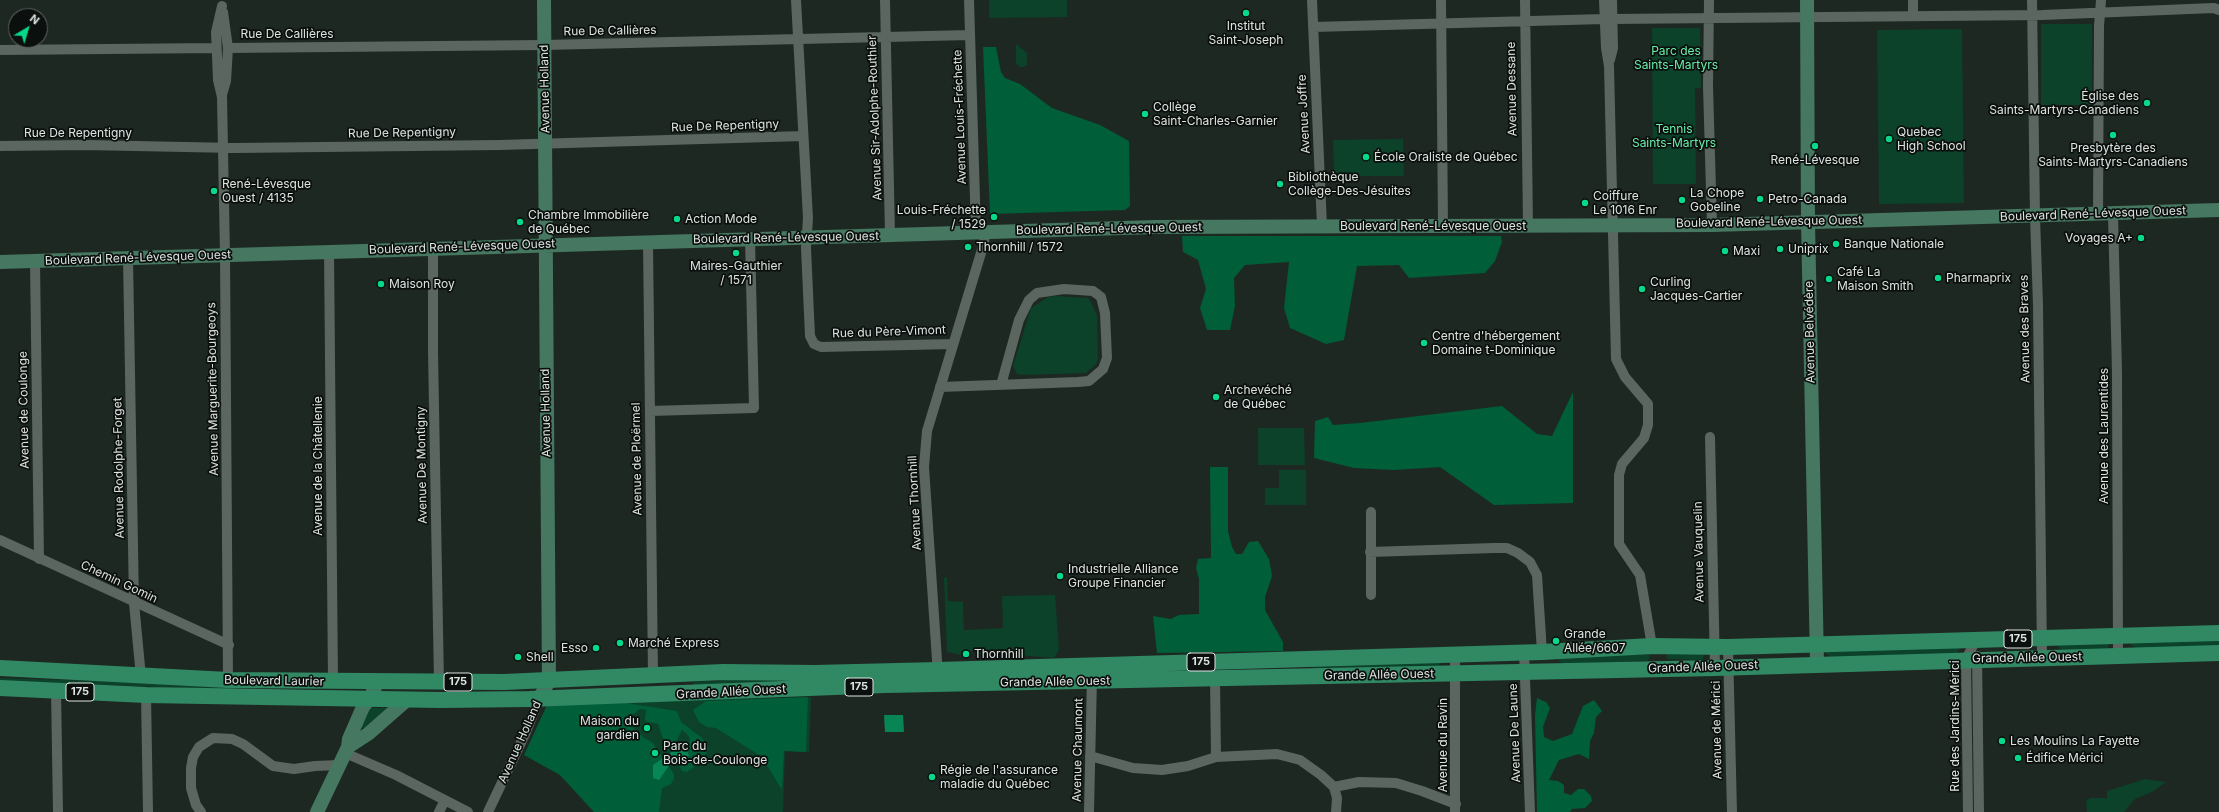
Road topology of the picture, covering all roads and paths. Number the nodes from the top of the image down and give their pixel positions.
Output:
1 (544, 0) edge
2 (796, 0) edge
3 (885, 0) edge
4 (969, 0) edge
5 (1312, 0) edge
6 (1441, 0) edge
7 (1525, 0) edge
8 (1604, 0) edge
9 (1612, 0) edge
10 (1709, 0) edge
11 (1807, 0) edge
12 (1913, 0) edge
13 (2032, 0) edge
14 (2101, 0) edge
15 (222, 3) edge
16 (2219, 10) edge
17 (2100, 14) junction
18 (2032, 15) junction
19 (1808, 16) junction
20 (1913, 16) junction
21 (1709, 18) junction
22 (1608, 19) junction
23 (1524, 20) junction
24 (1442, 23) junction
25 (1313, 27) junction
26 (970, 35) junction
27 (886, 37) junction
28 (799, 40) junction
29 (544, 46) junction
30 (216, 48) junction
31 (228, 48) junction
32 (0, 50) edge
33 (222, 96) junction
34 (803, 136) junction
35 (545, 144) junction
36 (0, 146) edge
37 (222, 148) junction
38 (2219, 210) edge
39 (2098, 215) junction
40 (2113, 215) junction
41 (2035, 217) junction
42 (1808, 222) junction
43 (1613, 224) junction
44 (1528, 225) junction
45 (1712, 225) junction
46 (1322, 226) junction
47 (1442, 226) junction
48 (980, 232) junction
49 (890, 235) junction
50 (807, 237) junction
51 (750, 239) junction
52 (648, 242) junction
53 (545, 244) junction
54 (433, 248) junction
55 (329, 251) junction
56 (225, 255) junction
57 (128, 258) junction
58 (35, 261) junction
59 (0, 262) edge
60 (953, 344) junction
61 (1001, 385) junction
62 (940, 388) junction
63 (650, 411) junction
64 (1710, 437) dead end
65 (1371, 512) dead end
66 (0, 540) edge
67 (1370, 552) junction
68 (39, 559) junction
69 (1371, 595) dead end
70 (134, 603) junction
71 (2219, 633) edge
72 (2119, 636) junction
73 (2042, 638) junction
74 (1975, 642) junction
75 (229, 645) junction
76 (1816, 645) junction
77 (1652, 646) junction
78 (1721, 647) junction
79 (1524, 652) junction
80 (1542, 652) junction
81 (2219, 653) edge
82 (1455, 654) junction
83 (2118, 656) junction
84 (2042, 658) junction
85 (1308, 659) junction
86 (1972, 659) junction
87 (1817, 663) junction
88 (1092, 665) junction
89 (1722, 667) junction
90 (0, 668) edge
91 (1525, 671) junction
92 (1455, 674) junction
93 (141, 676) junction
94 (654, 676) junction
95 (938, 677) junction
96 (1308, 677) junction
97 (1215, 679) junction
98 (228, 680) junction
99 (333, 681) junction
100 (378, 681) junction
101 (549, 681) junction
102 (1092, 681) junction
103 (439, 682) junction
104 (0, 688) edge
105 (56, 690) junction
106 (146, 695) junction
107 (370, 698) junction
108 (539, 698) junction
109 (408, 699) junction
110 (344, 755) junction
111 (1090, 756) junction
112 (1216, 757) junction
113 (1334, 787) junction
114 (445, 800) junction
115 (1456, 808) edge
116 (58, 812) edge
117 (148, 812) edge
118 (201, 812) edge
119 (317, 812) edge
120 (439, 812) edge
121 (468, 812) edge
122 (488, 812) edge
123 (1089, 812) edge
124 (1336, 812) edge
125 (1530, 812) edge
126 (1732, 812) edge
127 (1968, 812) edge
128 (1979, 812) edge

1 - 29 main road, Avenue Holland
2 - 28 street
3 - 27 street, Avenue Sir-Adolphe-Routhier
4 - 26 street, Avenue Louis-Fréchette
5 - 25 street, Avenue Joffre
6 - 24 street
7 - 23 street, Avenue Dessane
8 - 22 street
9 - 22 street
10 - 21 street
11 - 19 main road, Avenue Belvédère
12 - 20 street
13 - 18 street, Avenue des Braves
14 - 17 street
15 - 30 street, Avenue Marguerite-Bourgeoys
15 - 31 street, Avenue Marguerite-Bourgeoys
16 - 17 street
17 - 18 street
17 - 39 street
18 - 20 street
18 - 41 street, Avenue des Braves
19 - 20 street
19 - 21 street
19 - 42 main road, Avenue Belvédère
21 - 22 street
21 - 45 street
22 - 23 street
22 - 43 street
23 - 24 street
23 - 44 street, Avenue Dessane
24 - 25 street
24 - 47 street
25 - 46 street, Avenue Joffre
26 - 27 street, Rue De Callières
26 - 48 street, Avenue Louis-Fréchette
27 - 28 street, Rue De Callières
27 - 49 street, Avenue Sir-Adolphe-Routhier
28 - 29 street, Rue De Callières
28 - 34 street
29 - 31 street, Rue De Callières
29 - 35 main road, Avenue Holland
30 - 32 street
30 - 33 street, Avenue Marguerite-Bourgeoys
31 - 33 street, Avenue Marguerite-Bourgeoys
33 - 37 street, Avenue Marguerite-Bourgeoys
34 - 35 street, Rue De Repentigny
34 - 50 street
35 - 37 street, Rue De Repentigny
35 - 53 main road, Avenue Holland
36 - 37 street, Rue De Repentigny
37 - 56 street, Avenue Marguerite-Bourgeoys
38 - 40 main road, Boulevard René-Lévesque Ouest
39 - 40 main road, Boulevard René-Lévesque Ouest
39 - 41 main road, Boulevard René-Lévesque Ouest
40 - 72 street, Avenue des Laurentides
41 - 42 main road, Boulevard René-Lévesque Ouest
41 - 73 street, Avenue des Braves
42 - 45 main road, Boulevard René-Lévesque Ouest
42 - 76 main road, Avenue Belvédère
43 - 44 main road, Boulevard René-Lévesque Ouest
43 - 45 main road, Boulevard René-Lévesque Ouest
43 - 77 street
44 - 47 main road, Boulevard René-Lévesque Ouest
46 - 47 main road, Boulevard René-Lévesque Ouest
46 - 48 main road, Boulevard René-Lévesque Ouest
48 - 49 main road, Boulevard René-Lévesque Ouest
48 - 60 street, Avenue Thornhill
49 - 50 main road, Boulevard René-Lévesque Ouest
50 - 51 main road, Boulevard René-Lévesque Ouest
50 - 60 street, Rue du Père-Vimont
51 - 52 main road, Boulevard René-Lévesque Ouest
51 - 63 street
52 - 53 main road, Boulevard René-Lévesque Ouest
52 - 63 street, Avenue de Ploërmel
53 - 54 main road, Boulevard René-Lévesque Ouest
53 - 101 main road, Avenue Holland
54 - 55 main road, Boulevard René-Lévesque Ouest
54 - 103 street, Avenue De Montigny
55 - 56 main road, Boulevard René-Lévesque Ouest
55 - 99 street, Avenue de la Châtellenie
56 - 57 main road, Boulevard René-Lévesque Ouest
56 - 75 street, Avenue Marguerite-Bourgeoys
57 - 58 main road, Boulevard René-Lévesque Ouest
57 - 70 street, Avenue Rodolphe-Forget
58 - 59 main road, Boulevard René-Lévesque Ouest
58 - 68 street, Avenue de Coulonge
60 - 62 street, Avenue Thornhill
61 - 61 street
61 - 62 street
62 - 95 street, Avenue Thornhill
63 - 94 street, Avenue de Ploërmel
64 - 78 street, Avenue Vauquelin
65 - 67 street
66 - 68 street, Chemin Gomin
67 - 69 street
67 - 80 street
68 - 70 street, Chemin Gomin
70 - 75 street, Chemin Gomin
70 - 93 street, Avenue Rodolphe-Forget
71 - 72 main road, Grande Allée Ouest / 175
72 - 73 main road, Grande Allée Ouest / 175
72 - 83 street, Avenue des Laurentides
73 - 74 main road, Grande Allée Ouest / 175
73 - 84 street, Avenue des Braves
74 - 76 main road, Grande Allée Ouest / 175
74 - 86 street, Rue des Jardins-Mérici
75 - 98 street, Avenue Marguerite-Bourgeoys
76 - 78 main road, Grande Allée Ouest / 175
76 - 87 main road, Avenue Belvédère
77 - 78 main road, Grande Allée Ouest / 175
77 - 80 main road, Grande Allée Ouest / 175
78 - 89 street, Avenue Vauquelin
79 - 80 main road, Grande Allée Ouest / 175
79 - 82 main road, Grande Allée Ouest / 175
79 - 91 street, Avenue De Laune
81 - 83 main road, Grande Allée Ouest / 175
82 - 85 main road, Grande Allée Ouest / 175
82 - 92 street, Avenue du Ravin
83 - 84 main road, Grande Allée Ouest / 175
84 - 86 main road, Grande Allée Ouest / 175
85 - 88 main road, Grande Allée Ouest / 175
85 - 96 main road
86 - 87 main road, Grande Allée Ouest / 175
86 - 127 street, Rue des Jardins-Mérici
86 - 128 street, Rue des Jardins-Mérici
87 - 89 main road, Grande Allée Ouest / 175
88 - 95 main road, Grande Allée Ouest / 175
88 - 102 street, Avenue Chaumont
89 - 91 main road, Grande Allée Ouest / 175
89 - 126 street, Avenue de Mérici
90 - 93 main road, Boulevard Laurier / 175
91 - 92 main road, Grande Allée Ouest / 175
91 - 125 street, Avenue De Laune
92 - 96 main road, Grande Allée Ouest / 175
92 - 115 street, Avenue du Ravin
93 - 98 main road, Boulevard Laurier / 175
94 - 95 main road, Grande Allée Ouest / 175
94 - 101 main road, Grande Allée Ouest / 175
95 - 102 main road, Grande Allée Ouest / 175
95 - 108 main road, Grande Allée Ouest / 175
96 - 97 main road, Grande Allée Ouest / 175
97 - 102 main road, Grande Allée Ouest / 175
97 - 112 street
98 - 99 main road, Boulevard Laurier / 175
99 - 100 main road, Boulevard Laurier / 175
100 - 103 main road, Boulevard Laurier / 175
100 - 107 main road
101 - 103 main road, Boulevard Laurier / 175
101 - 108 main road, Avenue Holland
102 - 111 street, Avenue Chaumont
104 - 105 main road, Boulevard Laurier / 175
105 - 106 main road, Boulevard Laurier / 175
105 - 116 street
106 - 107 main road, Boulevard Laurier / 175
106 - 117 street
107 - 109 main road, Boulevard Laurier / 175
107 - 110 main road
108 - 109 main road, Boulevard Laurier / 175
108 - 122 street, Avenue Holland
109 - 110 main road
110 - 114 street
110 - 118 street
110 - 119 main road
111 - 112 street
111 - 123 street, Avenue Chaumont
112 - 113 street
113 - 115 street
113 - 124 street
114 - 120 street
114 - 121 street

